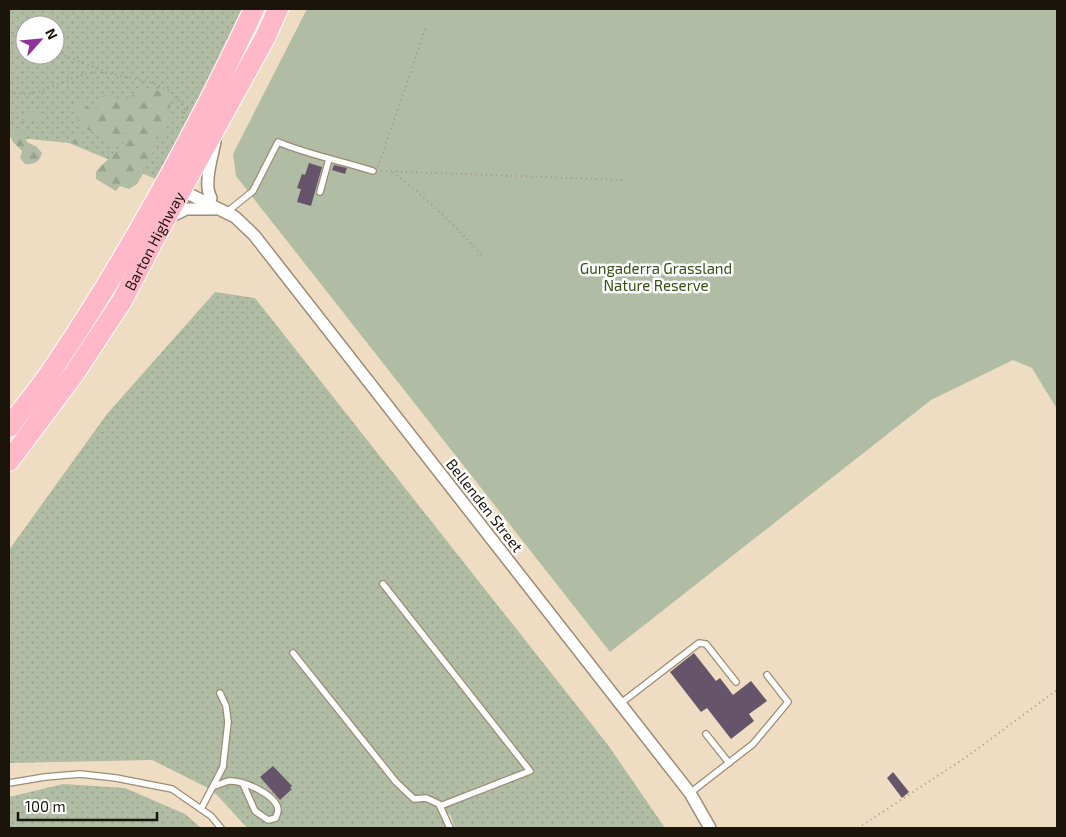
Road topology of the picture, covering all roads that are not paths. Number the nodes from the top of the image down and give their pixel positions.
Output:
1 (254, 9) edge
2 (278, 9) edge
3 (218, 125) junction
4 (180, 155) junction
5 (329, 159) junction
6 (374, 171) dead end
7 (183, 186) junction
8 (320, 192) dead end
9 (211, 198) junction
10 (224, 211) junction
11 (156, 217) junction
12 (9, 427) edge
13 (9, 461) edge
14 (383, 584) dead end
15 (293, 653) dead end
16 (767, 675) dead end
17 (736, 682) dead end
18 (220, 694) dead end
19 (621, 703) junction
20 (706, 734) dead end
21 (729, 763) junction
22 (9, 783) edge
23 (243, 784) junction
24 (214, 786) junction
25 (690, 792) junction
26 (440, 806) junction
27 (201, 810) junction
28 (221, 828) edge
29 (450, 828) edge
30 (710, 828) edge

1 - 4 highway, Barton Highway
2 - 3 highway, Barton Highway
3 - 7 highway, Barton Highway
3 - 9 street
4 - 7 highway
4 - 11 highway, Barton Highway
5 - 6 lane
5 - 8 lane
5 - 10 lane
7 - 9 street, Bellenden Street
7 - 10 street, Bellenden Street
7 - 11 highway
9 - 10 street, Bellenden Street
10 - 11 street
10 - 19 street, Bellenden Street
11 - 12 highway, Barton Highway
11 - 13 highway, Barton Highway
14 - 26 lane
15 - 26 lane
16 - 21 lane
17 - 19 lane
18 - 24 lane
19 - 25 street, Bellenden Street
20 - 21 lane
21 - 25 lane
22 - 27 lane
23 - 23 lane
23 - 24 lane
24 - 27 lane
25 - 30 street, Bellenden Street
26 - 29 lane
27 - 28 lane

